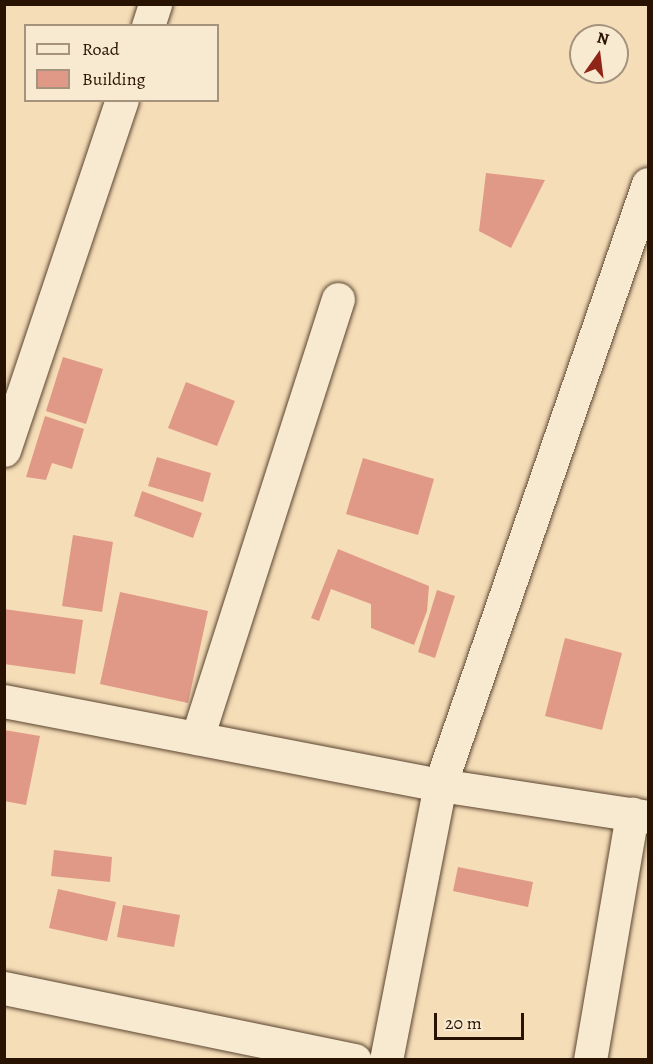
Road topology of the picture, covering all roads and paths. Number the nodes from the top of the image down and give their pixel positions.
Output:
1 (155, 4) edge
2 (149, 24) edge
3 (121, 102) edge
4 (648, 184) edge
5 (338, 299) dead end
6 (4, 450) edge
7 (4, 701) edge
8 (197, 738) junction
9 (440, 784) junction
10 (640, 815) edge
11 (4, 988) edge
12 (355, 1059) edge
13 (386, 1059) edge
14 (590, 1059) edge

1 - 2 street
3 - 6 street
4 - 9 street
5 - 8 street
7 - 8 street
8 - 9 street
9 - 10 street
9 - 13 street
10 - 14 street
11 - 12 street

